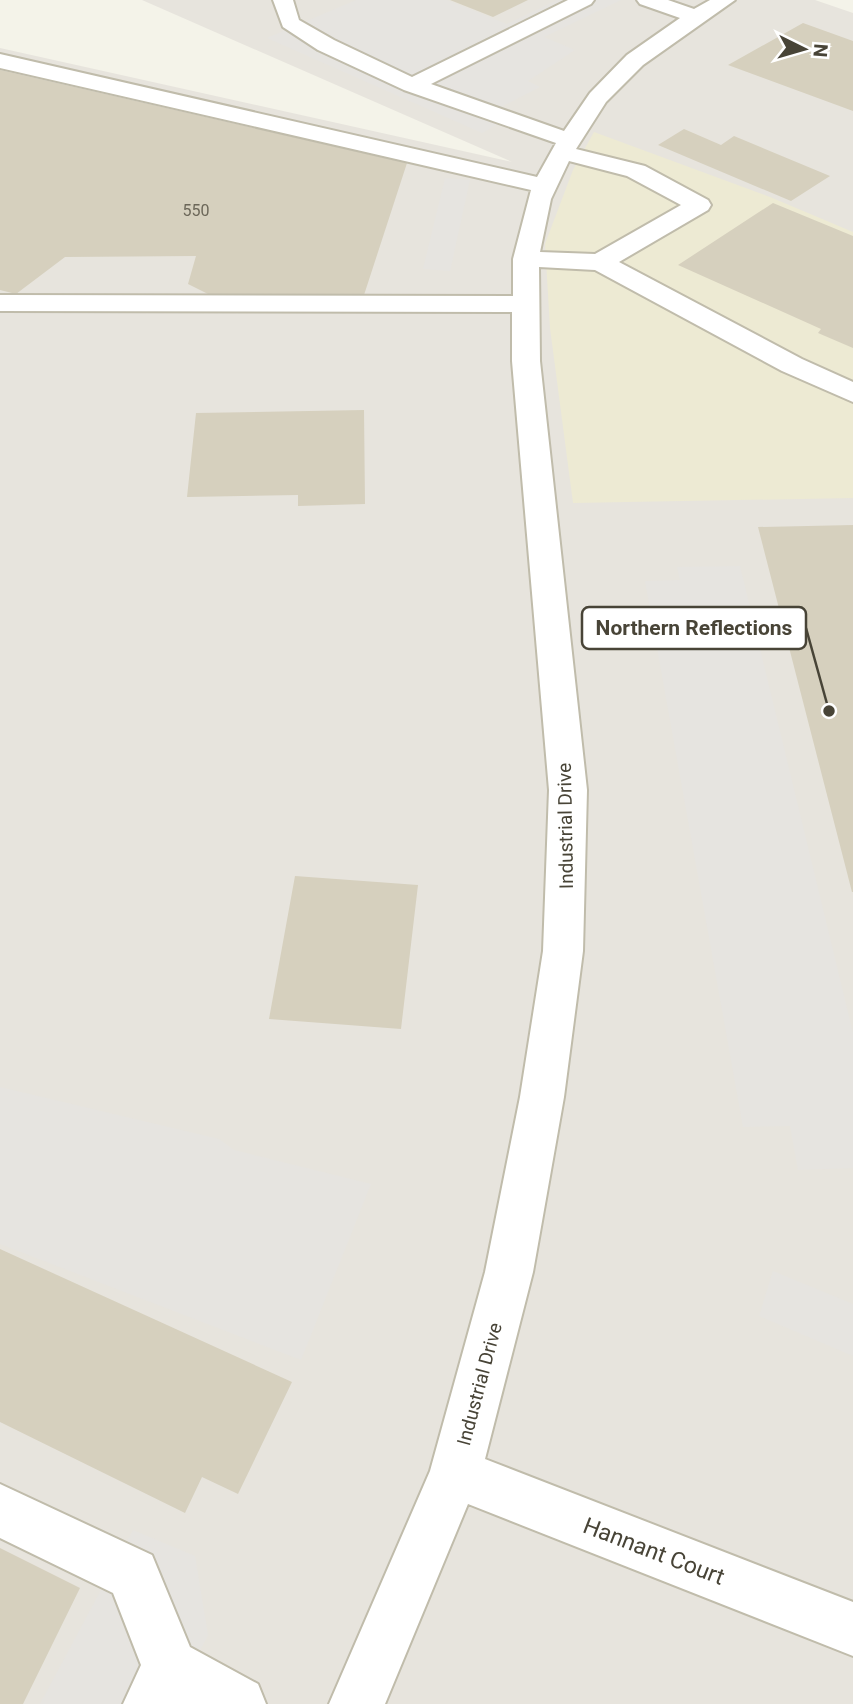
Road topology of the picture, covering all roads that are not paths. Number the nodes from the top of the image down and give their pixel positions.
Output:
1 (283, 0) edge
2 (584, 0) edge
3 (647, 0) edge
4 (711, 8) edge
5 (0, 61) edge
6 (412, 85) junction
7 (565, 146) junction
8 (545, 186) junction
9 (526, 259) junction
10 (600, 262) junction
11 (0, 303) edge
12 (526, 304) junction
13 (853, 393) edge
14 (455, 1473) junction
15 (0, 1510) edge
16 (853, 1629) edge
17 (161, 1685) edge
18 (238, 1704) edge
19 (357, 1704) edge

1 - 6 street
2 - 6 street
3 - 4 street
4 - 7 street, Industrial Drive
5 - 8 street
6 - 7 street
7 - 8 street, Industrial Drive
7 - 10 street
8 - 9 street, Industrial Drive
9 - 10 street
9 - 12 street, Industrial Drive
10 - 13 street
11 - 12 street
12 - 14 street, Industrial Drive
14 - 16 street, Hannant Court
14 - 19 street, Industrial Drive
15 - 17 street
17 - 18 street

